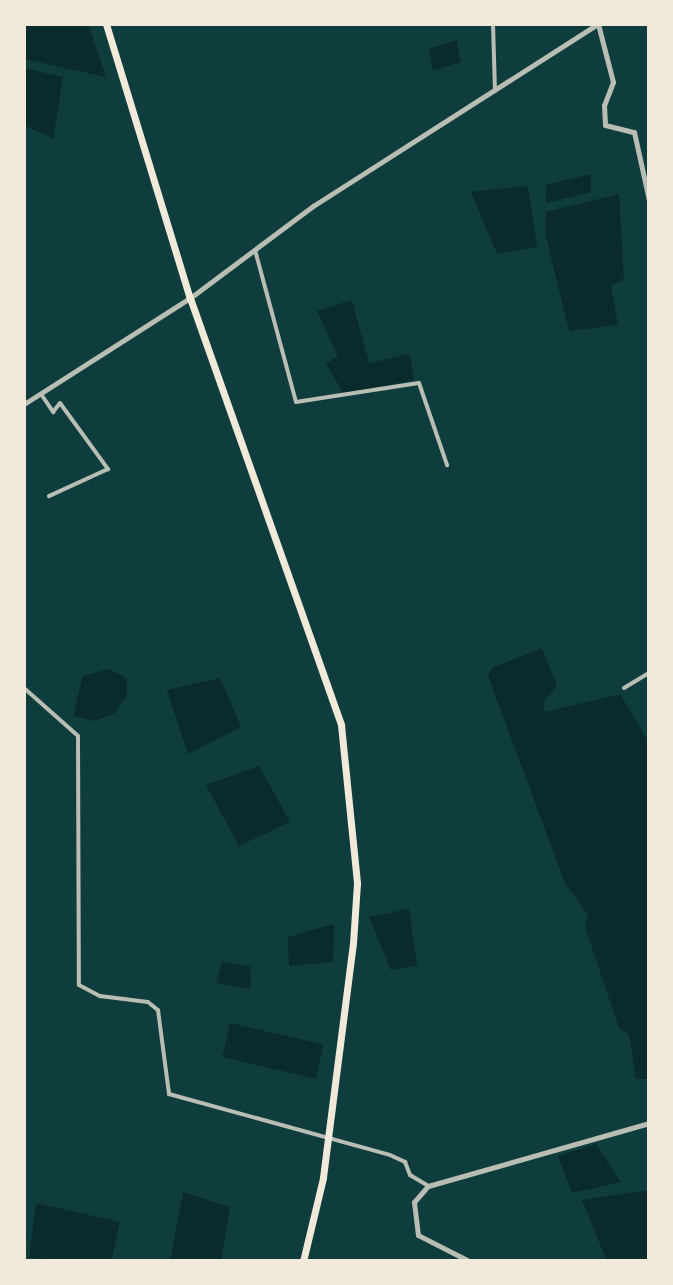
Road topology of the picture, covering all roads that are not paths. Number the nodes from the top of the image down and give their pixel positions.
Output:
1 (106, 24) edge
2 (493, 24) edge
3 (598, 24) edge
4 (495, 91) junction
5 (649, 200) edge
6 (254, 247) junction
7 (190, 298) junction
8 (41, 394) junction
9 (24, 404) edge
10 (447, 465) dead end
11 (49, 496) dead end
12 (649, 673) edge
13 (24, 688) edge
14 (624, 688) dead end
15 (649, 1123) edge
16 (327, 1137) junction
17 (428, 1186) junction
18 (303, 1261) edge
19 (469, 1261) edge

1 - 7 highway
2 - 4 street
3 - 4 street
3 - 5 street
4 - 6 street
6 - 7 street
6 - 10 street
7 - 8 street
7 - 16 highway
8 - 9 street
8 - 11 street
12 - 14 street
13 - 16 street
15 - 17 street
16 - 17 street
16 - 18 highway
17 - 19 street

